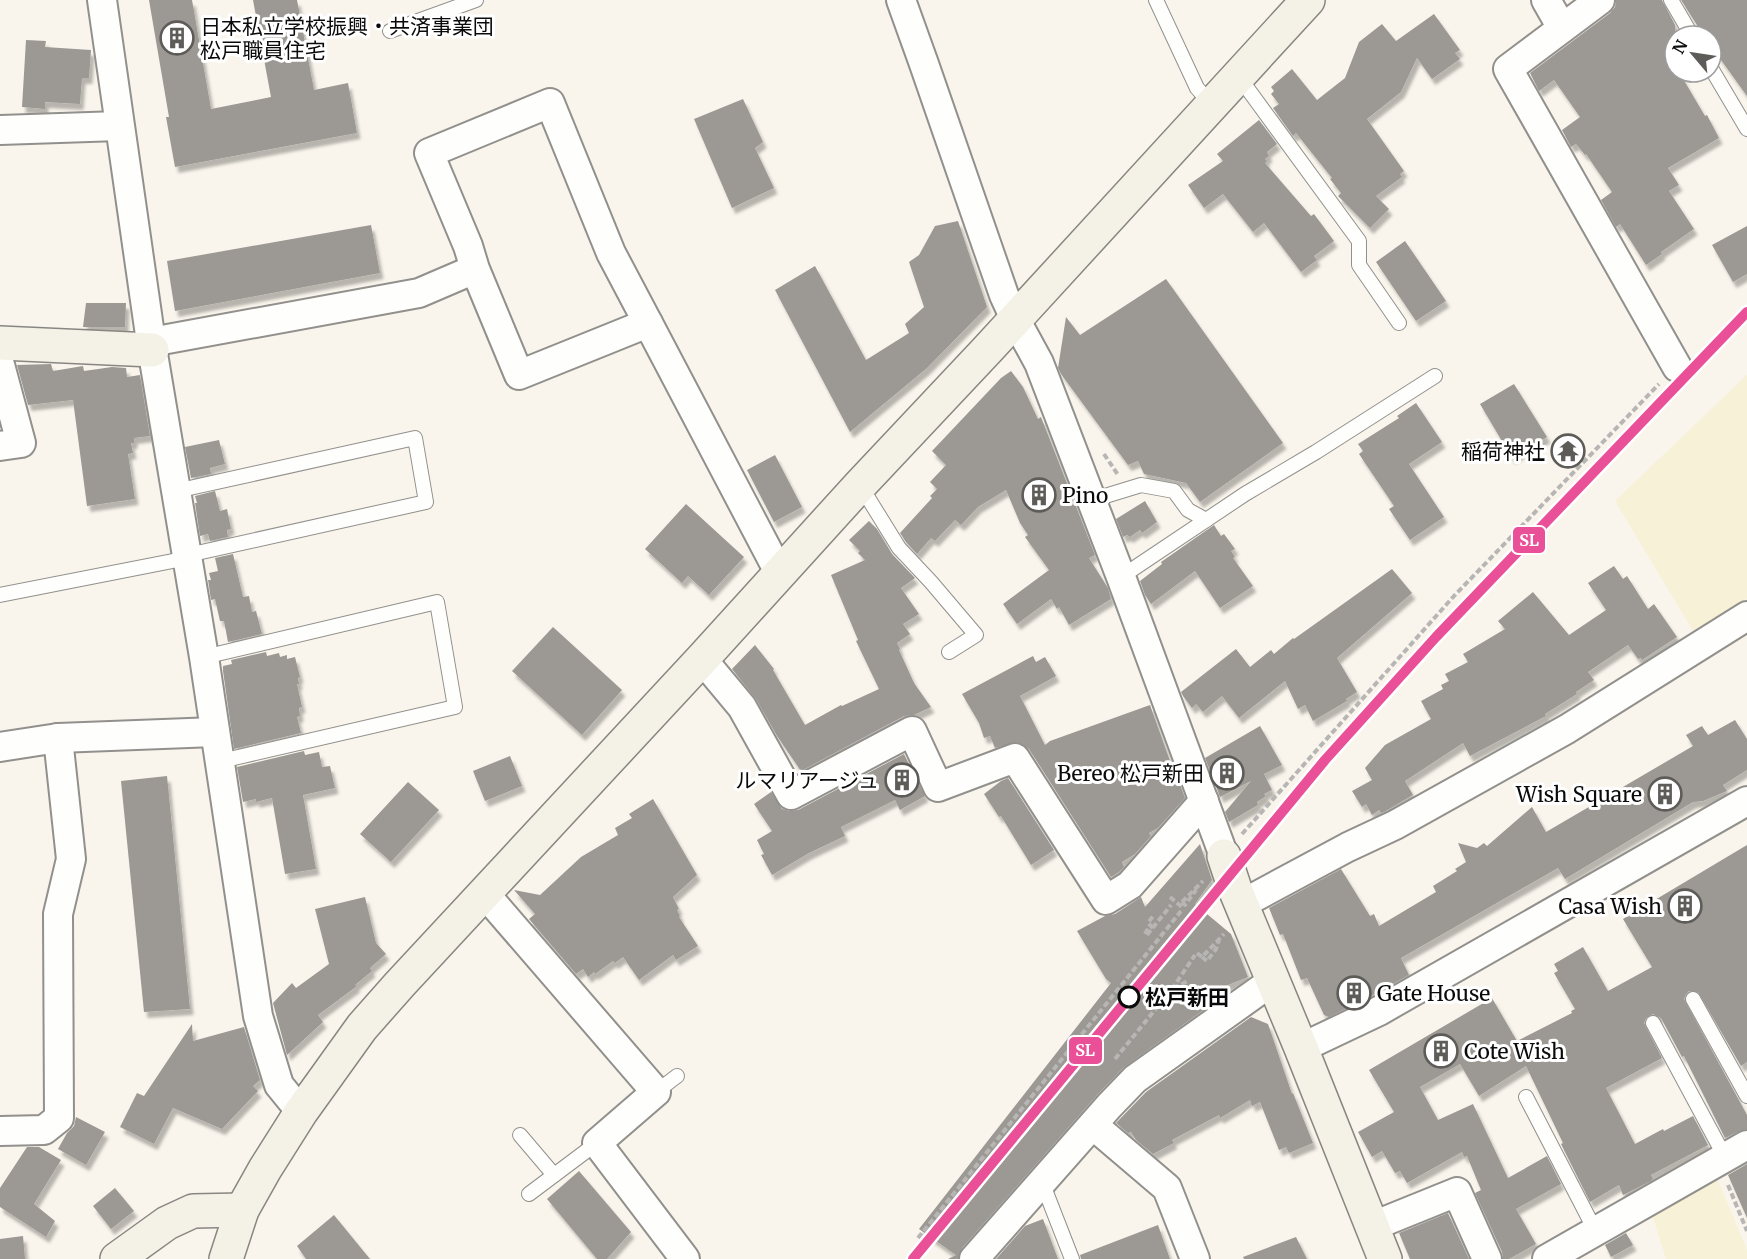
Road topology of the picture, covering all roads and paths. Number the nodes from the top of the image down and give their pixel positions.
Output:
1 (102, 0) edge
2 (476, 0) edge
3 (901, 0) edge
4 (1156, 0) edge
5 (1308, 0) edge
6 (1545, 0) edge
7 (1600, 0) edge
8 (1671, 0) edge
9 (1685, 24) edge
10 (1562, 28) junction
11 (390, 31) dead end
12 (1238, 76) junction
13 (1720, 84) edge
14 (1212, 105) junction
15 (119, 126) junction
16 (1747, 129) edge
17 (0, 130) edge
18 (475, 269) junction
19 (1015, 319) junction
20 (648, 323) junction
21 (1399, 323) dead end
22 (0, 343) edge
23 (152, 346) junction
24 (0, 365) edge
25 (1677, 367) joint
26 (1435, 376) dead end
27 (0, 446) edge
28 (860, 485) junction
29 (176, 490) junction
30 (1092, 500) junction
31 (1206, 520) junction
32 (188, 556) junction
33 (780, 574) junction
34 (1121, 577) junction
35 (0, 595) edge
36 (1747, 616) edge
37 (949, 652) dead end
38 (204, 657) junction
39 (702, 659) junction
40 (215, 732) junction
41 (58, 738) junction
42 (0, 747) edge
43 (221, 761) junction
44 (1204, 801) junction
45 (1747, 801) edge
46 (1214, 868) junction
47 (485, 894) junction
48 (1170, 897) dead end
49 (1172, 903) junction
50 (1182, 907) junction
51 (1153, 916) dead end
52 (1234, 918) junction
53 (1152, 926) junction
54 (1146, 934) dead end
55 (1197, 953) dead end
56 (1274, 980) junction
57 (1188, 981) dead end
58 (1172, 988) dead end
59 (1693, 999) dead end
60 (1653, 1023) dead end
61 (1302, 1048) junction
62 (1526, 1096) dead end
63 (1747, 1096) edge
64 (301, 1112) junction
65 (1093, 1125) junction
66 (0, 1131) edge
67 (520, 1135) dead end
68 (597, 1143) junction
69 (1730, 1154) edge
70 (554, 1175) junction
71 (1042, 1182) junction
72 (529, 1194) dead end
73 (242, 1210) junction
74 (1373, 1226) junction
75 (1747, 1231) edge
76 (1596, 1232) junction
77 (918, 1238) dead end
78 (117, 1259) edge
79 (226, 1259) edge
80 (685, 1259) edge
81 (974, 1259) edge
82 (1072, 1259) edge
83 (1195, 1259) edge
84 (1385, 1259) edge
85 (1487, 1259) edge
86 (1547, 1259) edge

1 - 15 street
2 - 11 lane
3 - 19 street
4 - 14 lane
5 - 12 street
6 - 10 street
7 - 10 street
8 - 9 lane
10 - 25 street
12 - 14 street
12 - 21 lane
13 - 16 lane
14 - 19 street
15 - 17 street
15 - 23 street
18 - 20 street
18 - 20 street
18 - 23 street
19 - 28 street
19 - 30 street
20 - 33 street
22 - 23 street
23 - 29 street
24 - 27 street
25 - 46 path
26 - 31 lane
28 - 33 street
28 - 37 lane
29 - 32 street
29 - 32 lane
30 - 31 lane
30 - 34 street
31 - 34 lane
32 - 35 lane
32 - 38 street
33 - 39 street
34 - 44 street
36 - 52 street
38 - 40 street
38 - 43 lane
39 - 44 street
39 - 47 street
40 - 41 street
40 - 43 street
41 - 42 street
41 - 66 street
43 - 64 street
44 - 46 street
45 - 61 street
46 - 50 path
46 - 52 street
47 - 64 street
47 - 68 street
48 - 49 path
49 - 50 path
49 - 53 path
50 - 77 path
51 - 53 path
52 - 55 path
52 - 56 street
53 - 54 path
56 - 61 street
56 - 65 street
57 - 58 path
59 - 63 lane
60 - 69 lane
61 - 74 street
62 - 76 lane
64 - 73 street
65 - 71 street
65 - 83 street
67 - 70 lane
68 - 70 lane
68 - 80 street
69 - 75 path
69 - 76 street
70 - 72 lane
71 - 81 street
71 - 82 lane
73 - 78 street
73 - 79 street
74 - 84 street
74 - 85 street
76 - 86 street

